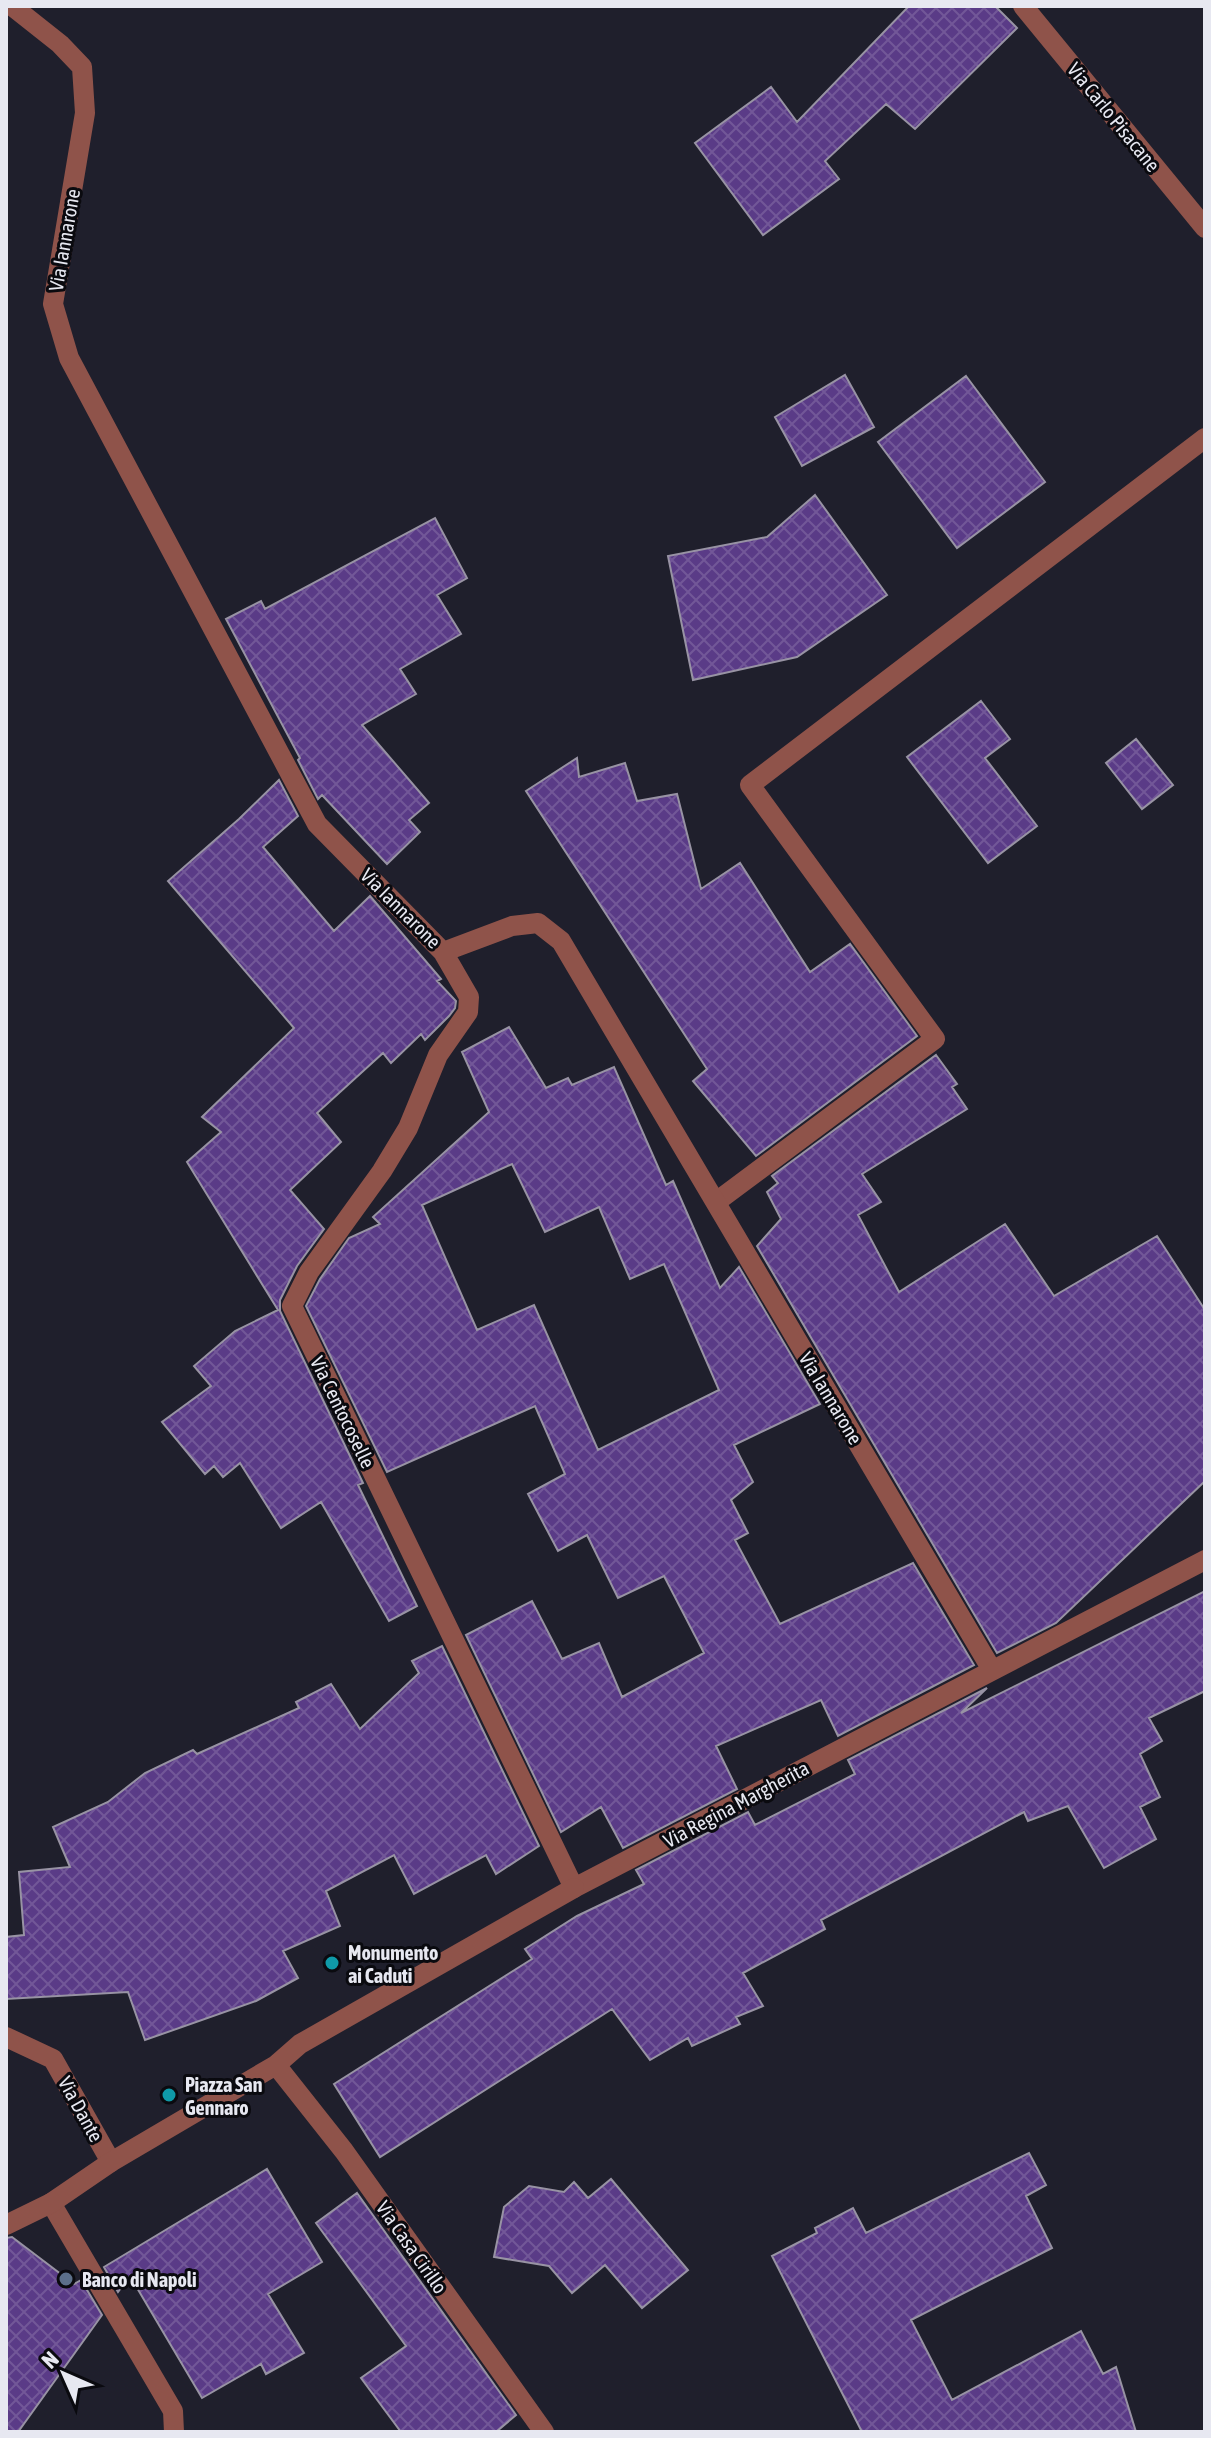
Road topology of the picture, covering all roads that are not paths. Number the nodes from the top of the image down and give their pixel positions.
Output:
1 (12, 6) edge
2 (1023, 6) edge
3 (1205, 228) edge
4 (1205, 438) edge
5 (443, 952) junction
6 (716, 1202) junction
7 (1205, 1560) edge
8 (992, 1670) junction
9 (574, 1888) junction
10 (6, 2037) edge
11 (276, 2065) junction
12 (111, 2162) junction
13 (51, 2203) junction
14 (6, 2225) edge
15 (174, 2432) edge
16 (544, 2432) edge

1 - 5 street, Via Iannarone
2 - 3 street, Via Carlo Pisacane
4 - 6 street
5 - 6 street, Via Iannarone
5 - 9 street, Via Centocoselle
6 - 8 street, Via Iannarone
7 - 8 street, Via Regina Margherita
8 - 9 street, Via Regina Margherita
9 - 11 street, Via Regina Margherita
10 - 12 street, Via Dante
11 - 12 street, Via Regina Margherita
11 - 16 street, Via Casa Cirillo
12 - 13 street, Via Regina Margherita
13 - 14 street, Via Regina Margherita
13 - 15 street

